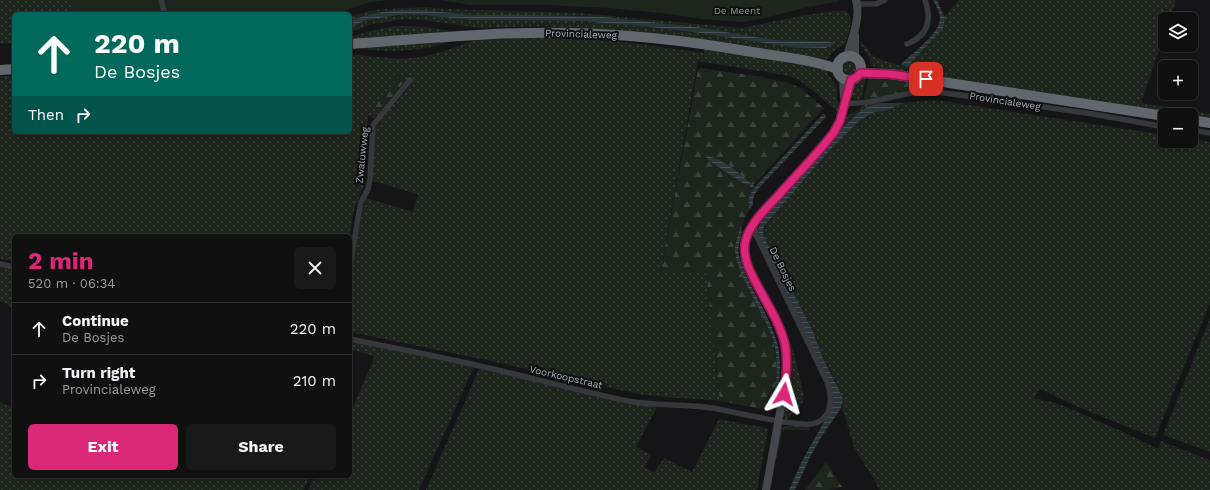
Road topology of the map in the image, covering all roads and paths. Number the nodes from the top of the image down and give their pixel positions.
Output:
1 (161, 0) edge
2 (885, 0) edge
3 (925, 0) edge
4 (856, 2) edge
5 (164, 12) edge
6 (352, 44) edge
7 (907, 44) dead end
8 (845, 61) junction
9 (12, 69) edge
10 (861, 69) junction
11 (0, 70) edge
12 (847, 79) junction
13 (410, 80) dead end
14 (844, 104) junction
15 (1158, 115) edge
16 (1198, 121) edge
17 (1210, 123) edge
18 (1158, 125) edge
19 (1198, 131) edge
20 (1210, 133) edge
21 (754, 224) junction
22 (352, 254) edge
23 (0, 264) edge
24 (12, 267) edge
25 (352, 340) edge
26 (780, 421) junction
27 (766, 490) edge

1 - 5 street
2 - 4 street
3 - 7 street
4 - 8 street
6 - 8 highway, Provincialeweg
8 - 10 highway
8 - 12 highway
9 - 11 highway
10 - 12 highway
10 - 15 highway, Provincialeweg
12 - 14 street
13 - 22 street, Zwaluwweg
14 - 18 street, Provincialeweg
14 - 21 street
16 - 17 highway
19 - 20 street
21 - 26 street
21 - 26 street, De Bosjes
23 - 24 street
25 - 26 street, Voorkoopstraat
26 - 27 street

